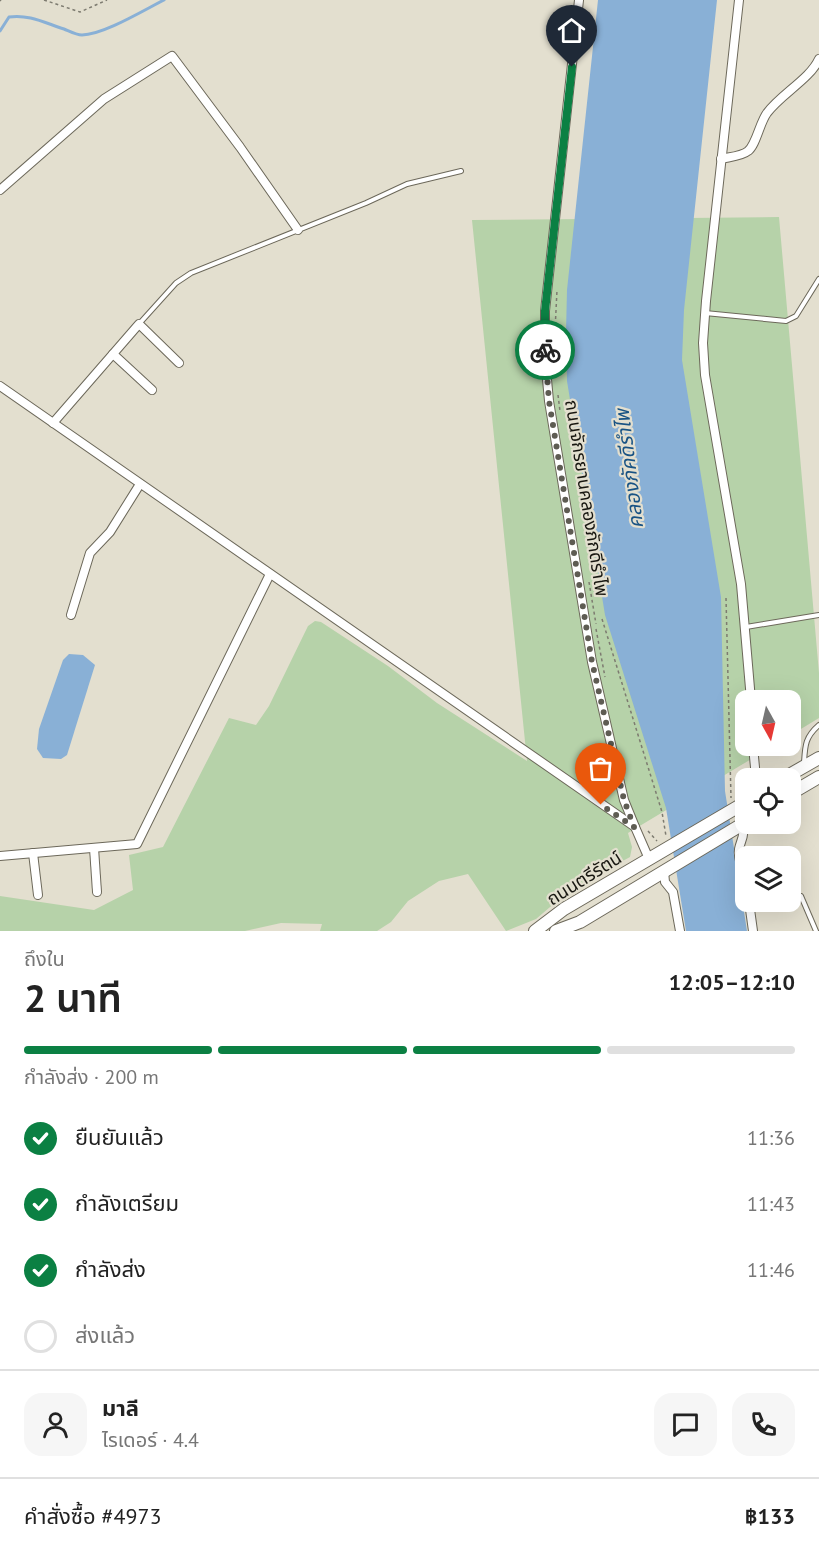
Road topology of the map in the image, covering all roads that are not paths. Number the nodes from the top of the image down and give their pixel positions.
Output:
1 (579, 0) edge
2 (739, 0) edge
3 (819, 58) edge
4 (721, 159) junction
5 (461, 171) dead end
6 (0, 190) edge
7 (298, 230) junction
8 (819, 279) edge
9 (705, 313) junction
10 (139, 324) junction
11 (113, 354) junction
12 (178, 363) dead end
13 (0, 386) edge
14 (152, 390) dead end
15 (53, 423) junction
16 (140, 484) junction
17 (270, 574) junction
18 (71, 615) dead end
19 (819, 615) edge
20 (745, 627) junction
21 (747, 690) edge
22 (819, 725) edge
23 (819, 758) edge
24 (804, 767) junction
25 (801, 769) edge
26 (819, 777) edge
27 (801, 788) edge
28 (735, 804) edge
29 (639, 827) junction
30 (735, 828) edge
31 (94, 848) junction
32 (33, 853) junction
33 (0, 856) edge
34 (649, 859) junction
35 (664, 871) junction
36 (97, 892) dead end
37 (38, 895) dead end
38 (801, 896) dead end
39 (750, 912) edge
40 (535, 931) edge
41 (555, 931) edge
42 (680, 931) edge
43 (753, 931) edge
44 (816, 931) edge

1 - 29 street
2 - 4 street
3 - 4 street
4 - 9 street
5 - 7 lane
6 - 7 street
7 - 10 lane
8 - 9 lane
9 - 20 street
10 - 11 street
10 - 12 street
11 - 14 street
11 - 15 street
13 - 15 street
15 - 16 street
16 - 17 street
16 - 18 street
17 - 29 street
17 - 31 street
19 - 20 lane
20 - 21 street
22 - 24 lane
23 - 24 main road
24 - 25 main road
26 - 27 main road
28 - 34 main road, ถนนตรีรัตน์
29 - 34 street
30 - 35 main road, ถนนตรีรัตน์
31 - 32 street
31 - 36 street
32 - 33 street
32 - 37 street
34 - 40 main road, ถนนตรีรัตน์
35 - 41 main road, ถนนตรีรัตน์
35 - 42 street
38 - 44 lane
39 - 43 street

